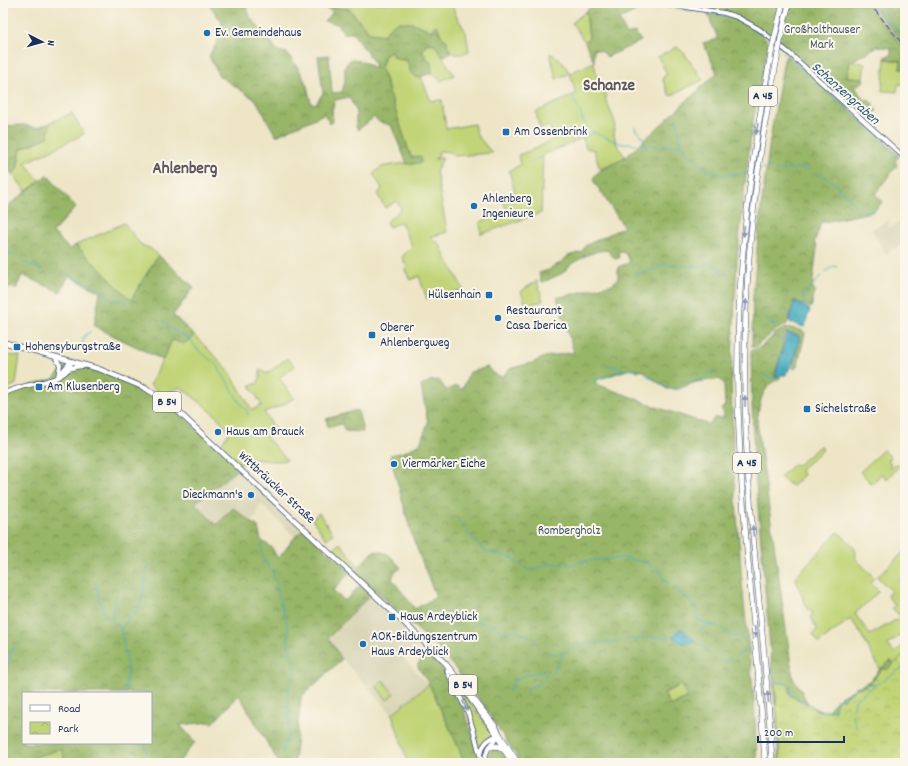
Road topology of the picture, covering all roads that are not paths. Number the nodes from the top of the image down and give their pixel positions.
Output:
1 (661, 3) edge
2 (783, 3) edge
3 (789, 3) edge
4 (905, 158) edge
5 (3, 342) edge
6 (54, 356) junction
7 (71, 361) junction
8 (90, 366) junction
9 (69, 370) junction
10 (58, 376) junction
11 (3, 394) edge
12 (427, 646) junction
13 (447, 671) junction
14 (498, 736) junction
15 (490, 747) junction
16 (504, 749) junction
17 (480, 756) junction
18 (482, 763) edge
19 (485, 763) edge
20 (512, 763) edge
21 (518, 763) edge
22 (764, 763) edge
23 (772, 763) edge

1 - 4 main road
2 -> 22 highway, A 45, bridge
23 -> 3 highway, A 45, bridge
5 - 6 main road, Wittbräucker Straße / B 54
6 - 7 main road, Wittbräucker Straße / B 54
6 - 10 main road
7 - 8 main road, Wittbräucker Straße / B 54
7 - 9 main road
7 - 10 main road
8 - 9 main road
8 - 12 main road, Wittbräucker Straße / B 54
9 - 10 main road
10 - 11 main road
12 - 13 main road, B 54
12 - 14 main road, B 54
13 - 14 main road, B 54
13 -> 17 main road
14 - 15 main road
14 - 16 main road, B 54
14 - 17 main road
14 - 21 highway, B 54
15 - 16 highway
15 - 19 main road
16 - 20 highway, B 54
17 - 18 main road

